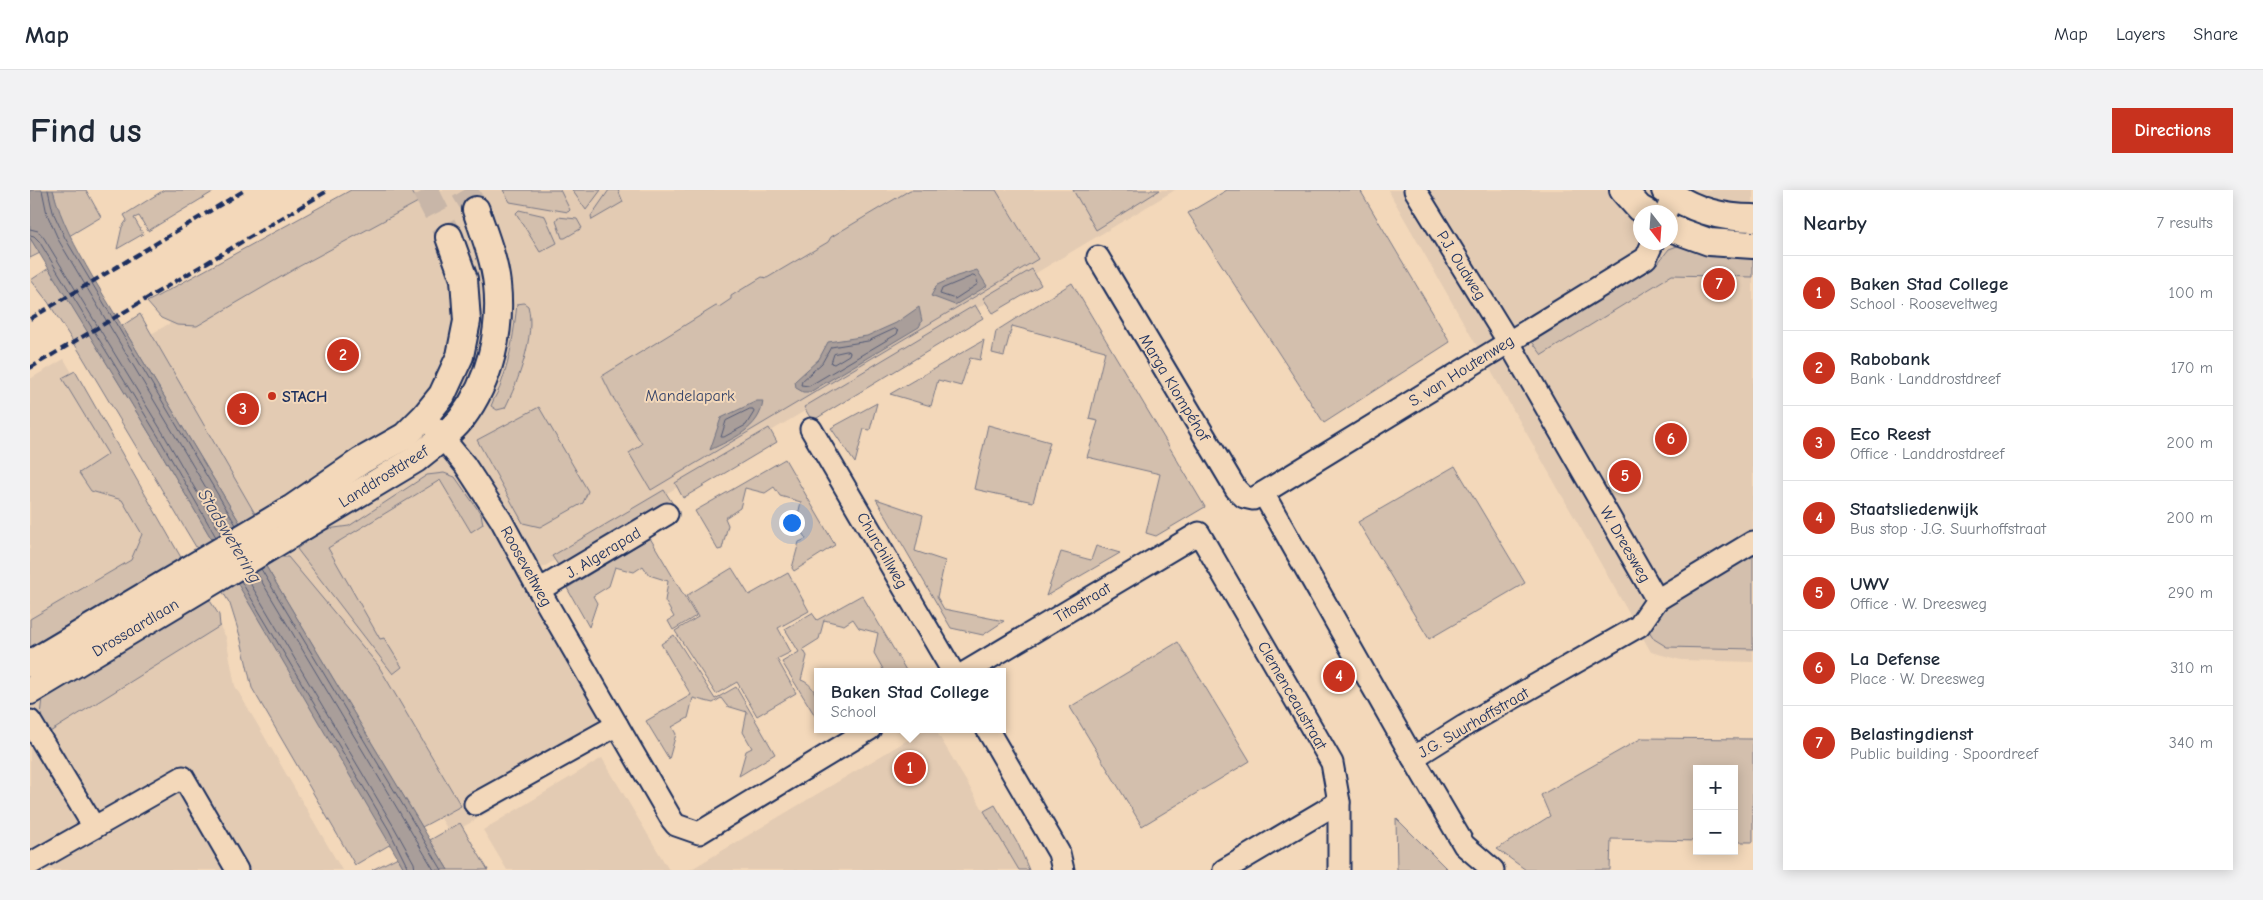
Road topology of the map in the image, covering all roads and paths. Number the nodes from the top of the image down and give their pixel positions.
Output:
1 (1415, 190) edge
2 (1623, 190) edge
3 (1668, 200) edge
4 (1636, 205) edge
5 (476, 210) tunnel mouth
6 (1753, 218) edge
7 (1678, 231) edge
8 (449, 237) tunnel mouth
9 (1753, 245) edge
10 (1650, 250) edge
11 (1098, 257) dead end
12 (1508, 341) junction
13 (424, 416) junction
14 (811, 429) dead end
15 (442, 437) junction
16 (1263, 493) junction
17 (667, 514) dead end
18 (296, 518) junction
19 (1199, 534) joint
20 (1753, 542) edge
21 (236, 554) joint
22 (188, 583) junction
23 (539, 590) junction
24 (1657, 600) junction
25 (30, 664) edge
26 (951, 668) edge
27 (973, 668) edge
28 (30, 691) edge
29 (30, 721) edge
30 (617, 725) junction
31 (863, 733) edge
32 (989, 733) edge
33 (1413, 758) junction
34 (1340, 802) junction
35 (475, 804) dead end
36 (94, 827) junction
37 (30, 864) edge
38 (238, 870) edge
39 (1064, 870) edge
40 (1224, 870) edge
41 (1339, 870) edge
42 (1494, 870) edge

1 - 12 street, P.J. Oudweg
2 - 4 main road
3 - 6 main road
5 - 15 main road, Landdrostdreef
7 - 9 main road
8 - 13 main road, Landdrostdreef
10 - 12 street, S. van Houtenweg
11 - 16 street, Marga Klompéhof
12 - 16 street, S. van Houtenweg
12 - 24 street, W. Dreesweg
13 - 15 street, Rooseveltweg
13 - 18 main road, Landdrostdreef
14 - 26 street, Churchillweg
15 - 18 main road, Landdrostdreef
15 - 23 street, Rooseveltweg
16 - 33 street, J.G. Suurhoffstraat
17 - 23 street, J. Algerapad
18 - 21 main road, Landdrostdreef
19 - 27 street, Titostraat
19 - 34 street, Clemenceaustraat
20 - 24 street, W. Dreesweg
21 - 22 main road, Drossaardlaan
22 - 25 main road, Drossaardlaan
22 - 28 main road, Drossaardlaan
23 - 30 street, Rooseveltweg
24 - 33 street, J.G. Suurhoffstraat
29 - 36 street
30 - 31 street, Rooseveltweg
30 - 35 street
32 - 39 street
33 - 42 street
34 - 40 street
34 - 41 street, Clemenceaustraat
36 - 37 street
36 - 38 street

